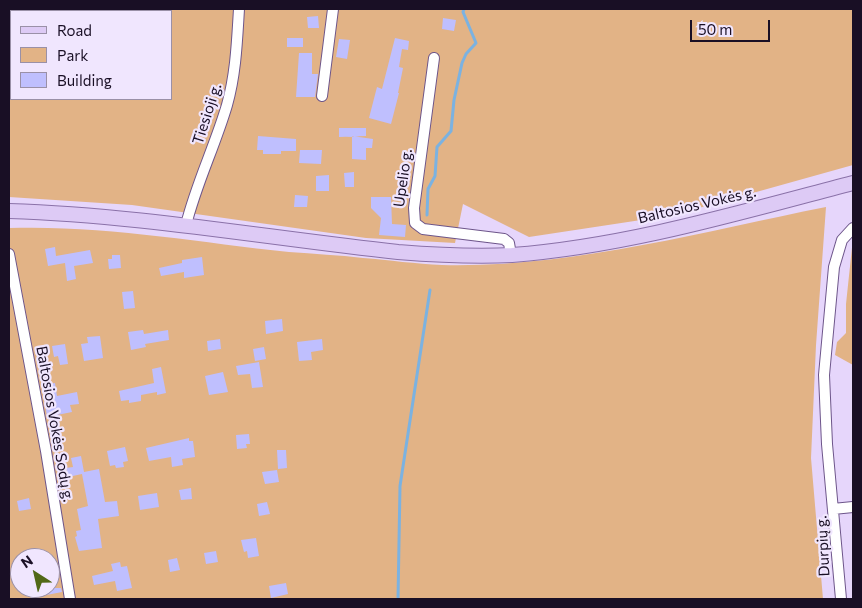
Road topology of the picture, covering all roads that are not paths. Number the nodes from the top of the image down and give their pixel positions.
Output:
1 (239, 9) edge
2 (333, 9) edge
3 (434, 58) dead end
4 (322, 96) dead end
5 (853, 183) edge
6 (9, 211) edge
7 (186, 225) junction
8 (853, 228) edge
9 (9, 254) edge
10 (511, 255) junction
11 (853, 508) edge
12 (833, 509) junction
13 (70, 599) edge
14 (842, 599) edge

1 - 7 street, Tiesioji g.
2 - 4 street
3 - 10 street, Upelio g.
5 - 10 main road, Baltosios Vokės g.
6 - 7 main road, Baltosios Vokės g.
7 - 10 main road, Baltosios Vokės g.
8 - 12 street
9 - 13 street, Baltosios Vokės Sodų g.
11 - 12 street, Durpių g.
12 - 14 street, Durpių g.

